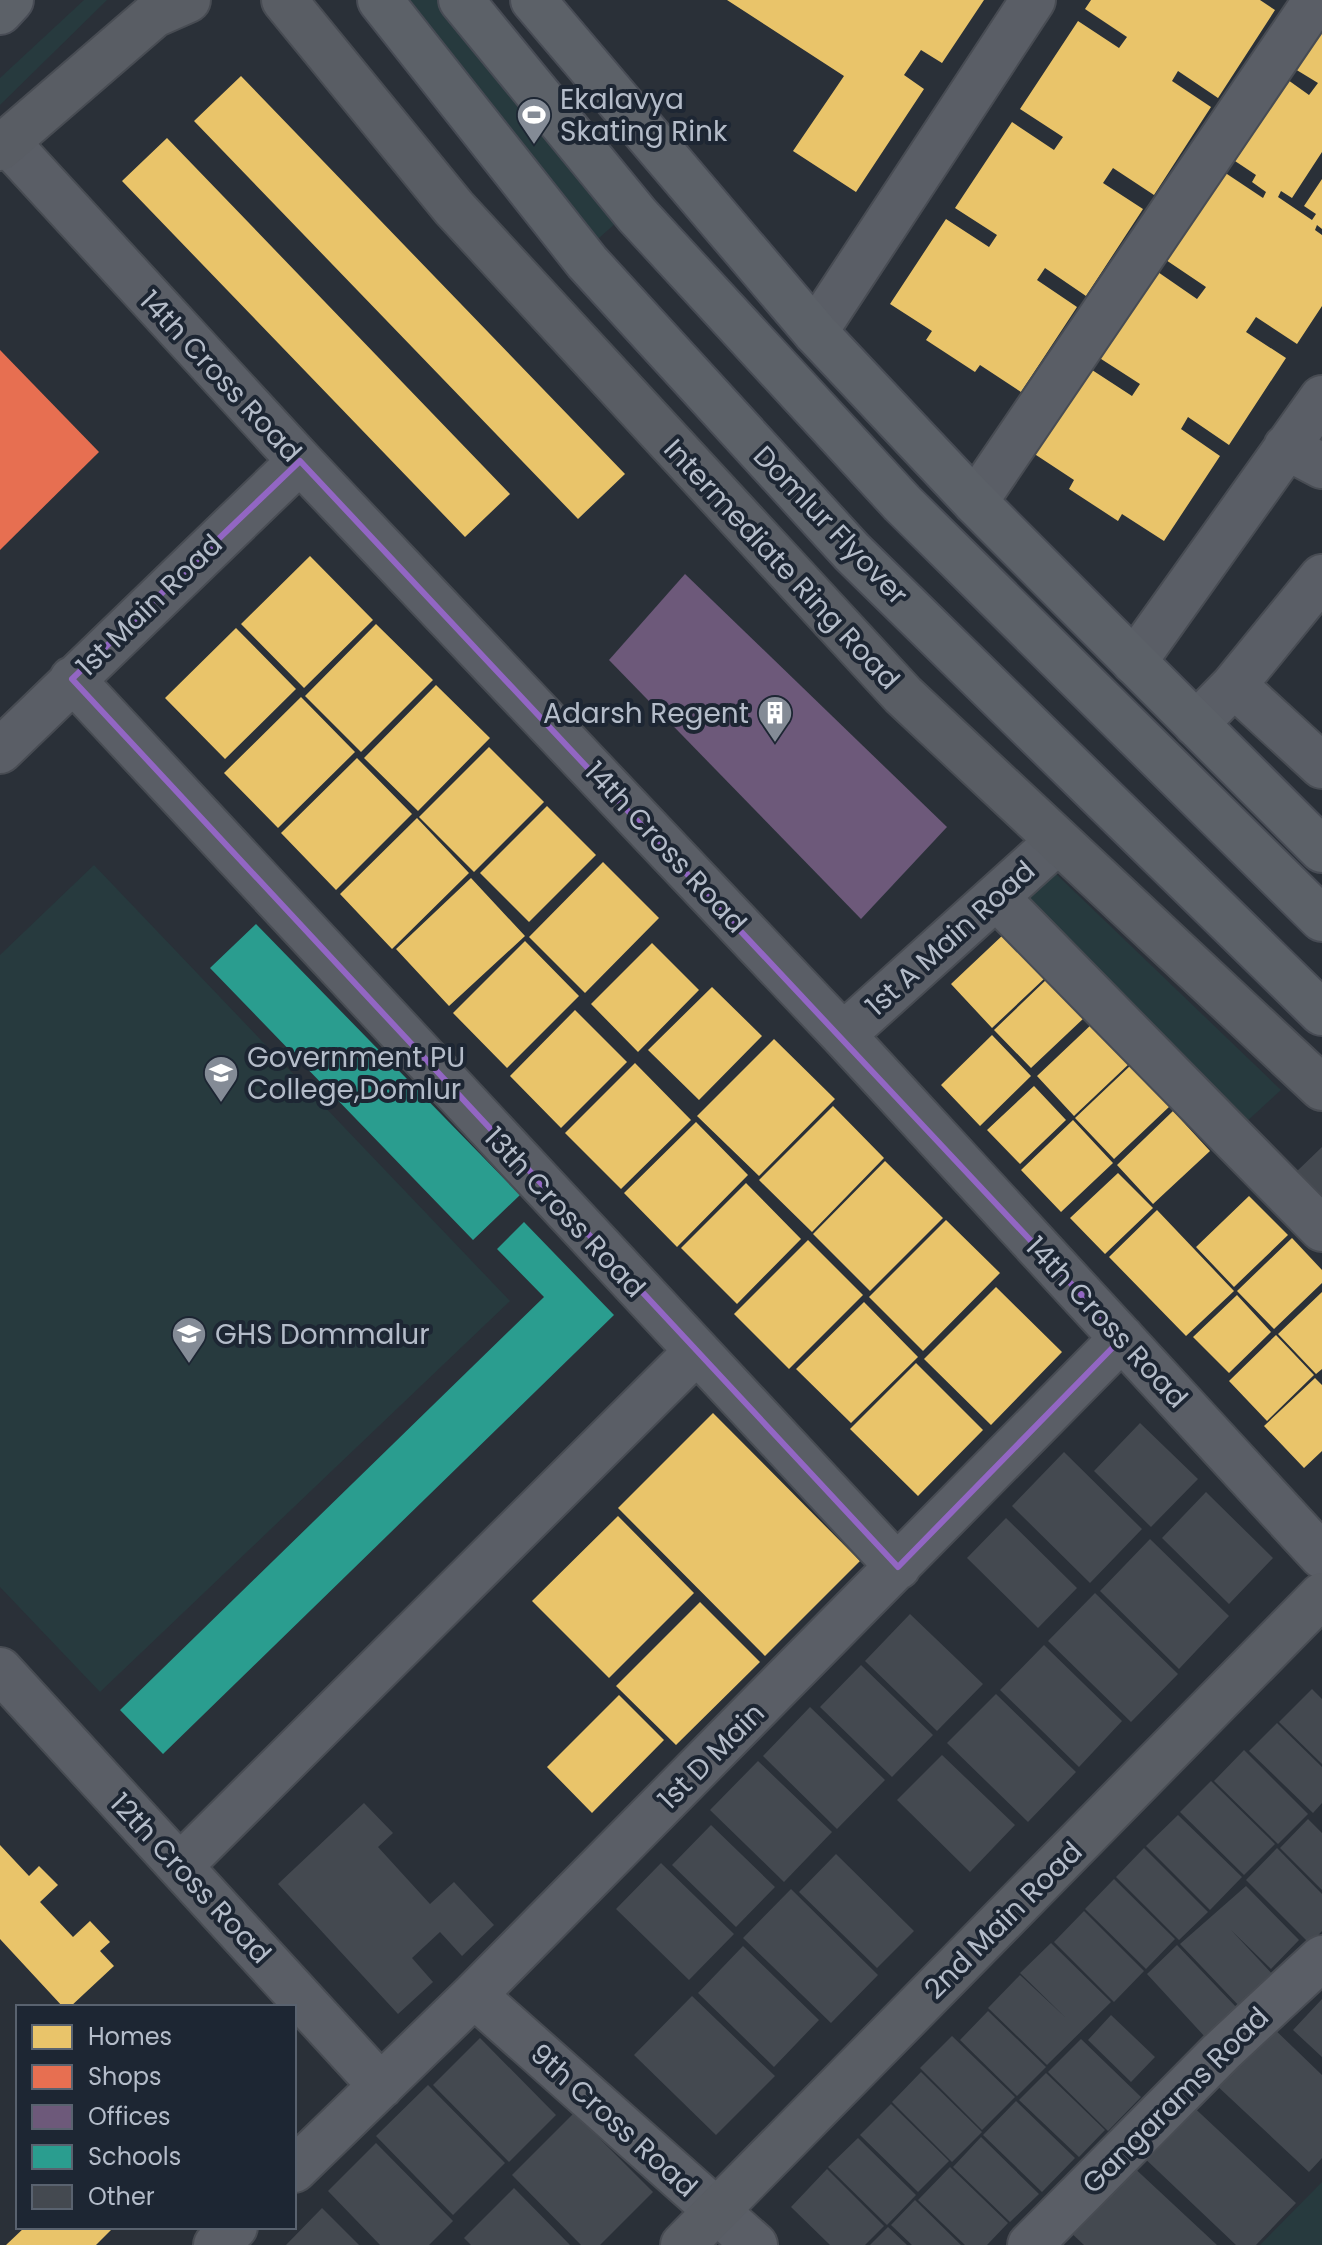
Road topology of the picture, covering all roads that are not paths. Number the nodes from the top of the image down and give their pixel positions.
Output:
1 (11, 0) edge
2 (188, 0) edge
3 (284, 0) edge
4 (380, 0) edge
5 (461, 0) edge
6 (533, 0) edge
7 (1033, 0) edge
8 (1316, 0) edge
9 (0, 12) edge
10 (3, 145) edge
11 (815, 332) junction
12 (1322, 398) edge
13 (1304, 456) edge
14 (300, 461) junction
15 (975, 502) junction
16 (1322, 577) edge
17 (1134, 662) junction
18 (72, 679) junction
19 (1234, 685) junction
20 (1196, 724) junction
21 (0, 751) edge
22 (1322, 766) edge
23 (1058, 841) junction
24 (1322, 850) edge
25 (996, 897) junction
26 (1322, 919) edge
27 (1322, 1013) edge
28 (843, 1035) junction
29 (1322, 1088) edge
30 (1322, 1229) edge
31 (1122, 1338) junction
32 (695, 1353) junction
33 (1322, 1556) edge
34 (898, 1567) junction
35 (1322, 1595) edge
36 (0, 1670) edge
37 (180, 1866) junction
38 (1322, 1958) edge
39 (474, 1995) junction
40 (381, 2086) junction
41 (296, 2168) edge
42 (717, 2211) junction
43 (233, 2229) edge
44 (216, 2245) edge
45 (683, 2245) edge
46 (755, 2245) edge
47 (1030, 2245) edge

1 - 9 main road
2 - 10 street
3 - 23 street, Intermediate Ring Road
4 - 27 main road, Domlur Flyover
5 - 26 main road
6 - 11 main road
7 - 11 street
8 - 15 street
10 - 14 street, 14th Cross Road
11 - 15 main road
12 - 13 street
13 - 17 street
14 - 18 street, 1st Main Road
14 - 28 street, 14th Cross Road
15 - 17 main road
16 - 19 street
17 - 20 main road
18 - 21 street, 1st Main Road
18 - 32 street, 13th Cross Road
19 - 20 street
19 - 22 street
20 - 24 main road
23 - 25 street, 1st A Main Road
23 - 29 street, Intermediate Ring Road
25 - 28 street, 1st A Main Road
25 - 30 street
28 - 31 street, 14th Cross Road
31 - 33 street, 14th Cross Road
31 - 34 street, 1st D Main
32 - 34 street, 13th Cross Road
32 - 37 street
34 - 39 street, 1st D Main
35 - 42 street, 2nd Main Road
36 - 37 street, 12th Cross Road
37 - 40 street, 12th Cross Road
38 - 47 street, Gangarams Road
39 - 40 street, 1st D Main
39 - 42 street, 9th Cross Road
40 - 41 street, 1st D Main
42 - 45 street, 2nd Main Road
42 - 46 street, 9th Cross Road
43 - 44 street

